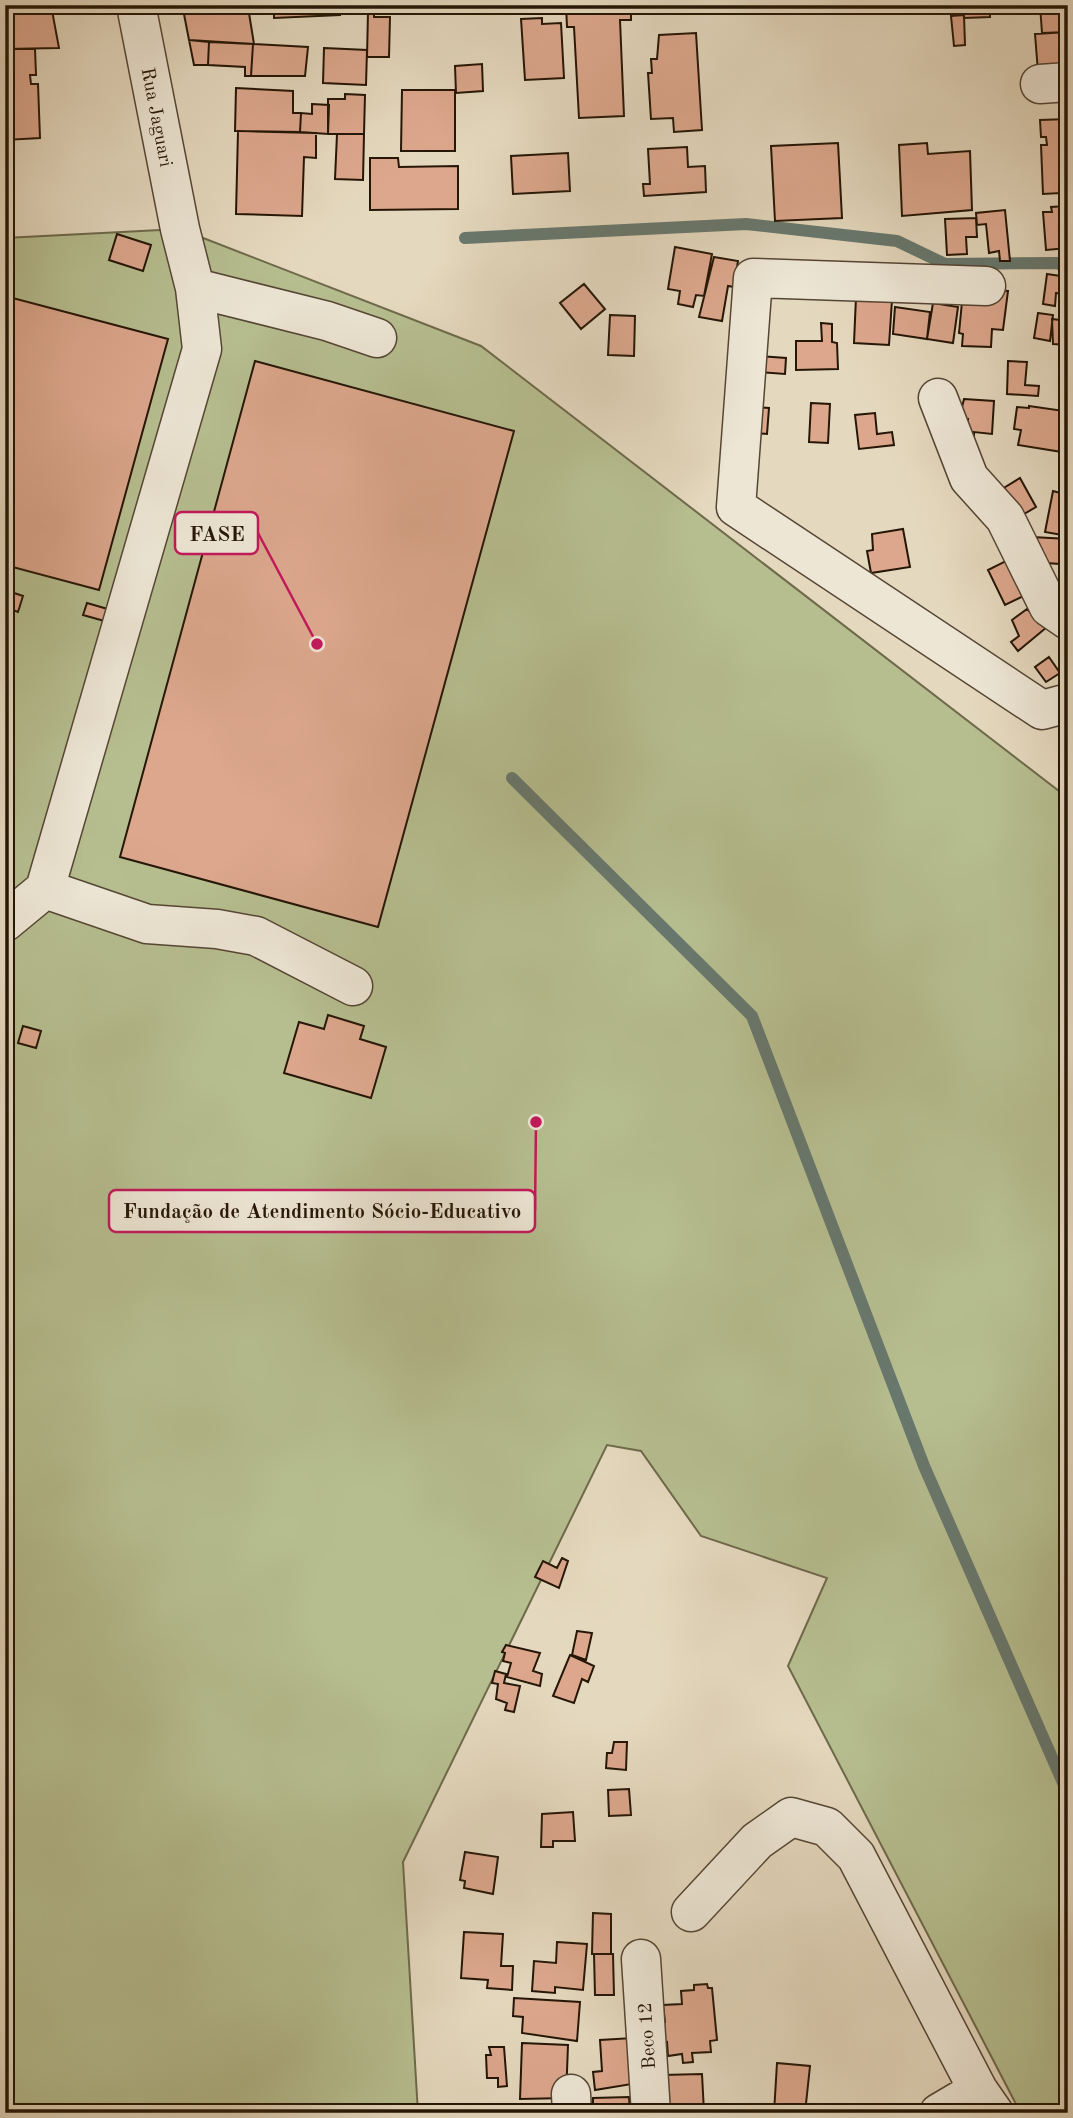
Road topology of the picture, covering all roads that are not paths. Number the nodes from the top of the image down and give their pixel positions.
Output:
1 (136, 5) edge
2 (986, 286) dead end
3 (195, 288) junction
4 (377, 338) dead end
5 (938, 398) dead end
6 (1068, 620) edge
7 (1068, 704) edge
8 (45, 889) junction
9 (5, 922) edge
10 (353, 986) dead end
11 (691, 1912) dead end
12 (641, 1959) dead end
13 (986, 2101) edge
14 (651, 2113) edge
15 (939, 2113) edge

1 - 3 street, Rua Jaguari
2 - 7 street
3 - 4 street
3 - 8 street, Rua Jaguari
5 - 6 street
8 - 9 street
8 - 10 street
11 - 13 street
12 - 14 street, Beco 12
13 - 15 street

